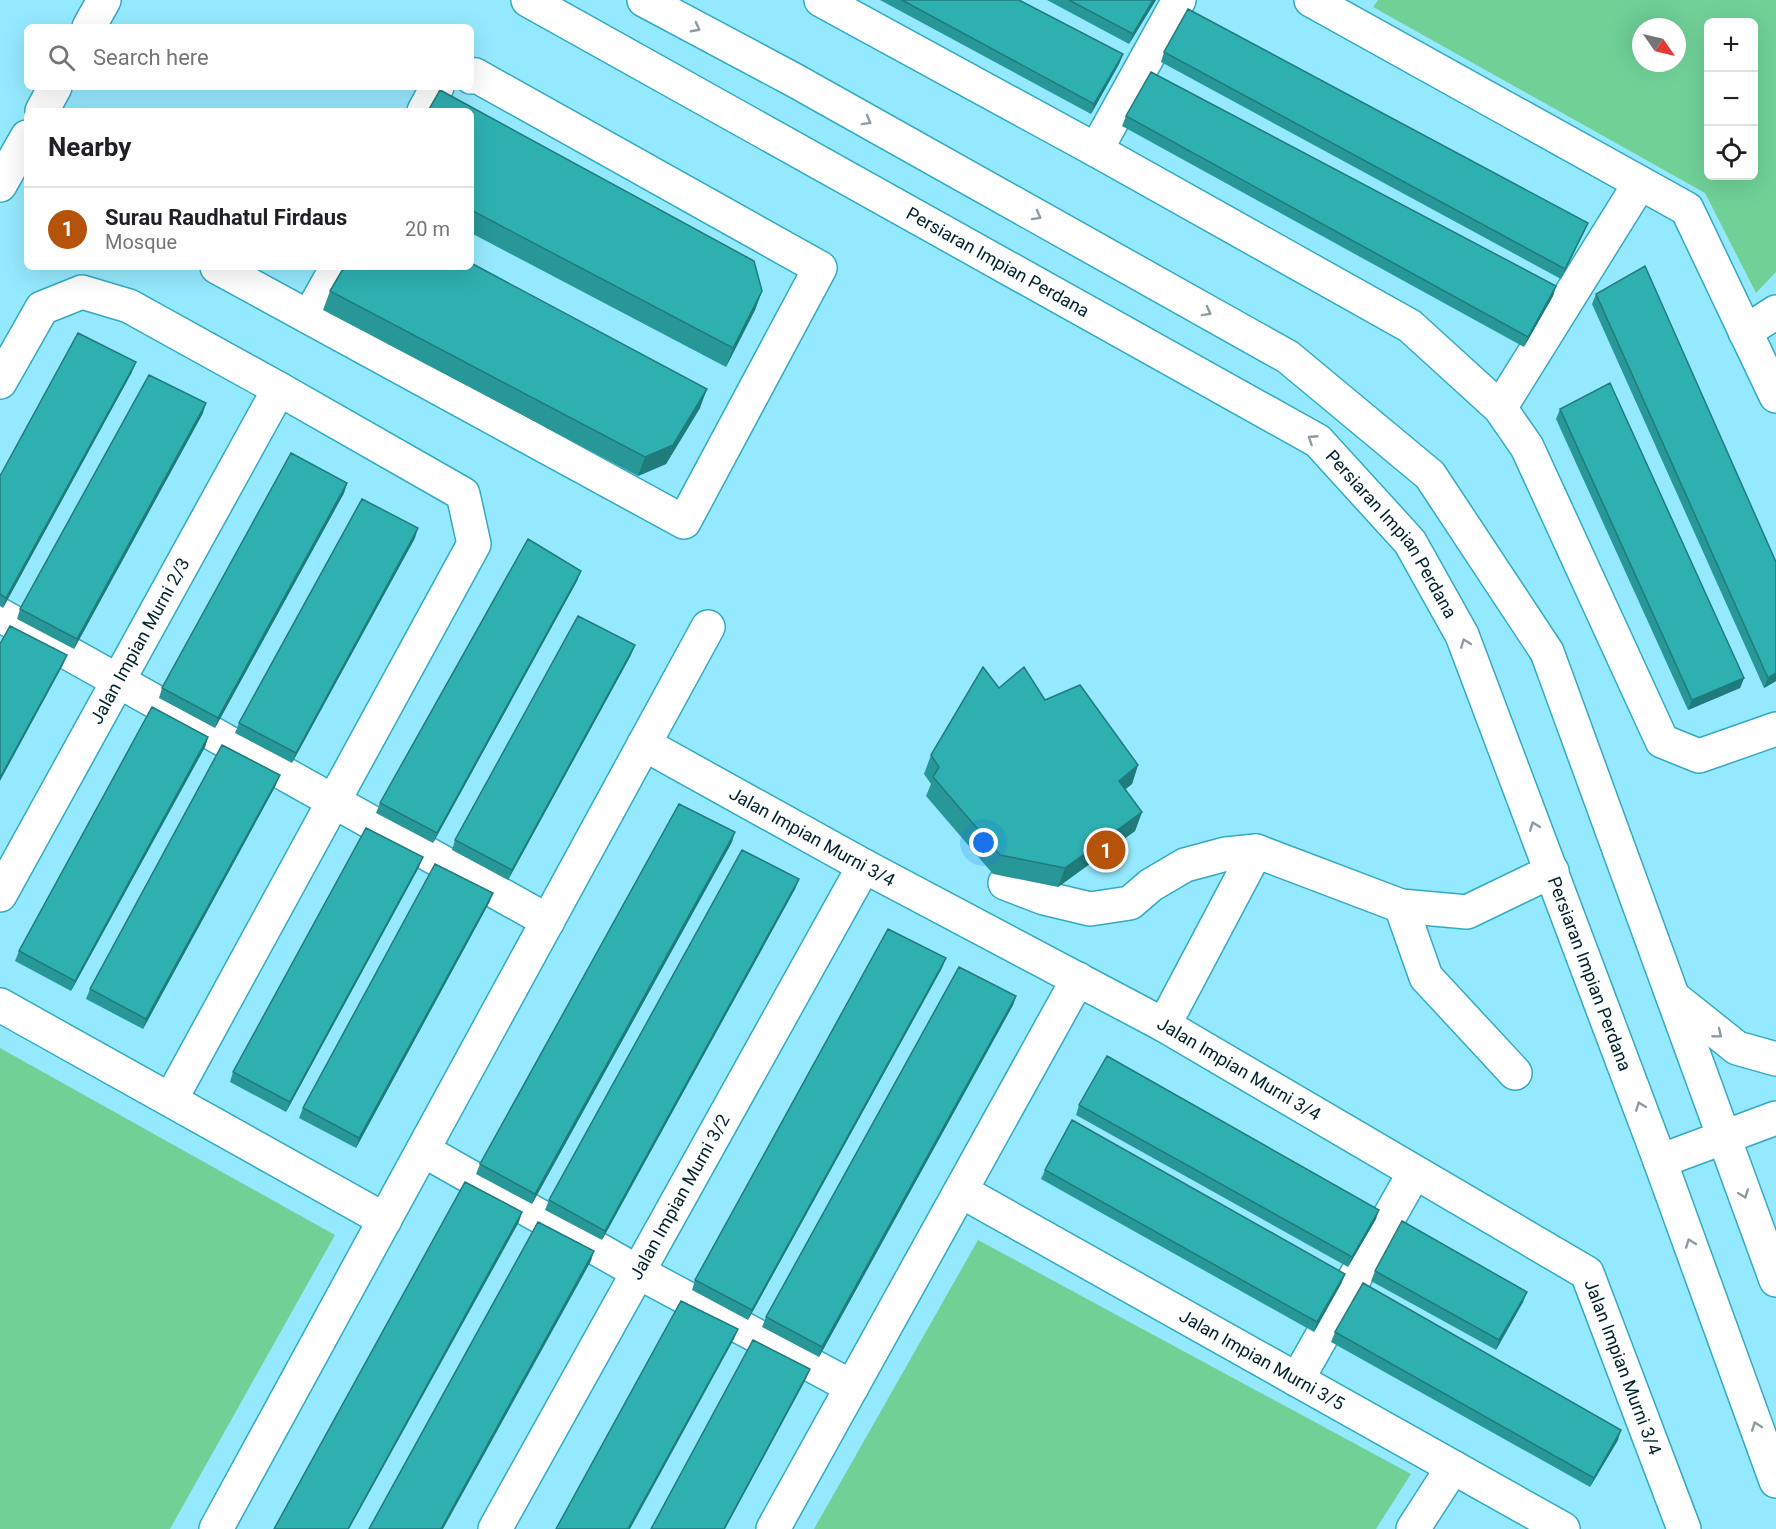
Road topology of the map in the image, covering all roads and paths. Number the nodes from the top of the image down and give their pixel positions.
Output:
1 (104, 0) edge
2 (528, 0) edge
3 (644, 0) edge
4 (821, 0) edge
5 (1179, 0) edge
6 (1311, 0) edge
7 (1344, 8) edge
8 (90, 24) edge
9 (474, 75) edge
10 (53, 90) edge
11 (436, 90) edge
12 (44, 108) edge
13 (426, 108) edge
14 (1096, 150) junction
15 (1640, 183) junction
16 (223, 270) edge
17 (335, 270) edge
18 (1776, 312) edge
19 (309, 317) junction
20 (1745, 332) junction
21 (0, 382) edge
22 (279, 389) junction
23 (1776, 396) edge
24 (1500, 408) junction
25 (0, 615) edge
26 (708, 627) dead end
27 (119, 680) junction
28 (1776, 729) edge
29 (645, 744) junction
30 (334, 801) junction
31 (1256, 851) junction
32 (864, 866) junction
33 (1552, 871) junction
34 (1005, 884) edge
35 (0, 895) edge
36 (1401, 906) junction
37 (548, 921) junction
38 (1078, 978) junction
39 (1673, 997) junction
40 (0, 1005) edge
41 (1164, 1025) junction
42 (1776, 1059) edge
43 (1515, 1073) dead end
44 (171, 1099) junction
45 (1776, 1118) edge
46 (1724, 1139) junction
47 (423, 1150) junction
48 (1660, 1161) junction
49 (1414, 1173) junction
50 (961, 1191) junction
51 (385, 1220) junction
52 (1775, 1264) edge
53 (638, 1272) junction
54 (1297, 1380) junction
55 (852, 1387) junction
56 (1453, 1467) junction
57 (1776, 1481) edge
58 (216, 1529) edge
59 (495, 1529) edge
60 (773, 1529) edge
61 (1413, 1529) edge
62 (1563, 1529) edge
63 (1684, 1529) edge

1 - 8 street
33 -> 2 street, Persiaran Impian Perdana
3 -> 39 street
4 - 14 street
5 - 14 street
6 - 7 street
7 - 15 street
9 - 19 street
10 - 12 street
11 - 13 street
14 - 24 street
15 - 20 street
15 - 24 street
16 - 19 street
17 - 19 street
18 - 20 street
20 - 23 street
21 - 22 street
22 - 27 street, Jalan Impian Murni 2/3
22 - 30 street
24 - 28 street
25 - 27 street
26 - 29 street
27 - 30 street
27 - 35 street, Jalan Impian Murni 2/3
29 - 32 street, Jalan Impian Murni 3/4
29 - 37 street
30 - 37 street
30 - 44 street
31 - 34 street
31 - 36 street
31 - 41 street
32 - 38 street, Jalan Impian Murni 3/4
32 - 53 street, Jalan Impian Murni 3/2
33 - 36 street
48 -> 33 street, Persiaran Impian Perdana
36 - 43 street
37 - 47 street
38 - 41 street, Jalan Impian Murni 3/4
38 - 50 street
39 -> 42 street
39 - 46 street
40 - 44 street
41 - 49 street, Jalan Impian Murni 3/4
44 - 51 street
45 - 46 street
46 - 48 street
46 -> 52 street
47 - 51 street
47 - 53 street
57 -> 48 street, Persiaran Impian Perdana
49 - 54 street
49 - 63 street, Jalan Impian Murni 3/4
50 - 54 street, Jalan Impian Murni 3/5
50 - 55 street
51 - 58 street
53 - 55 street
53 - 59 street, Jalan Impian Murni 3/2
54 - 56 street, Jalan Impian Murni 3/5
55 - 60 street
56 - 61 street
56 - 62 street, Jalan Impian Murni 3/5

